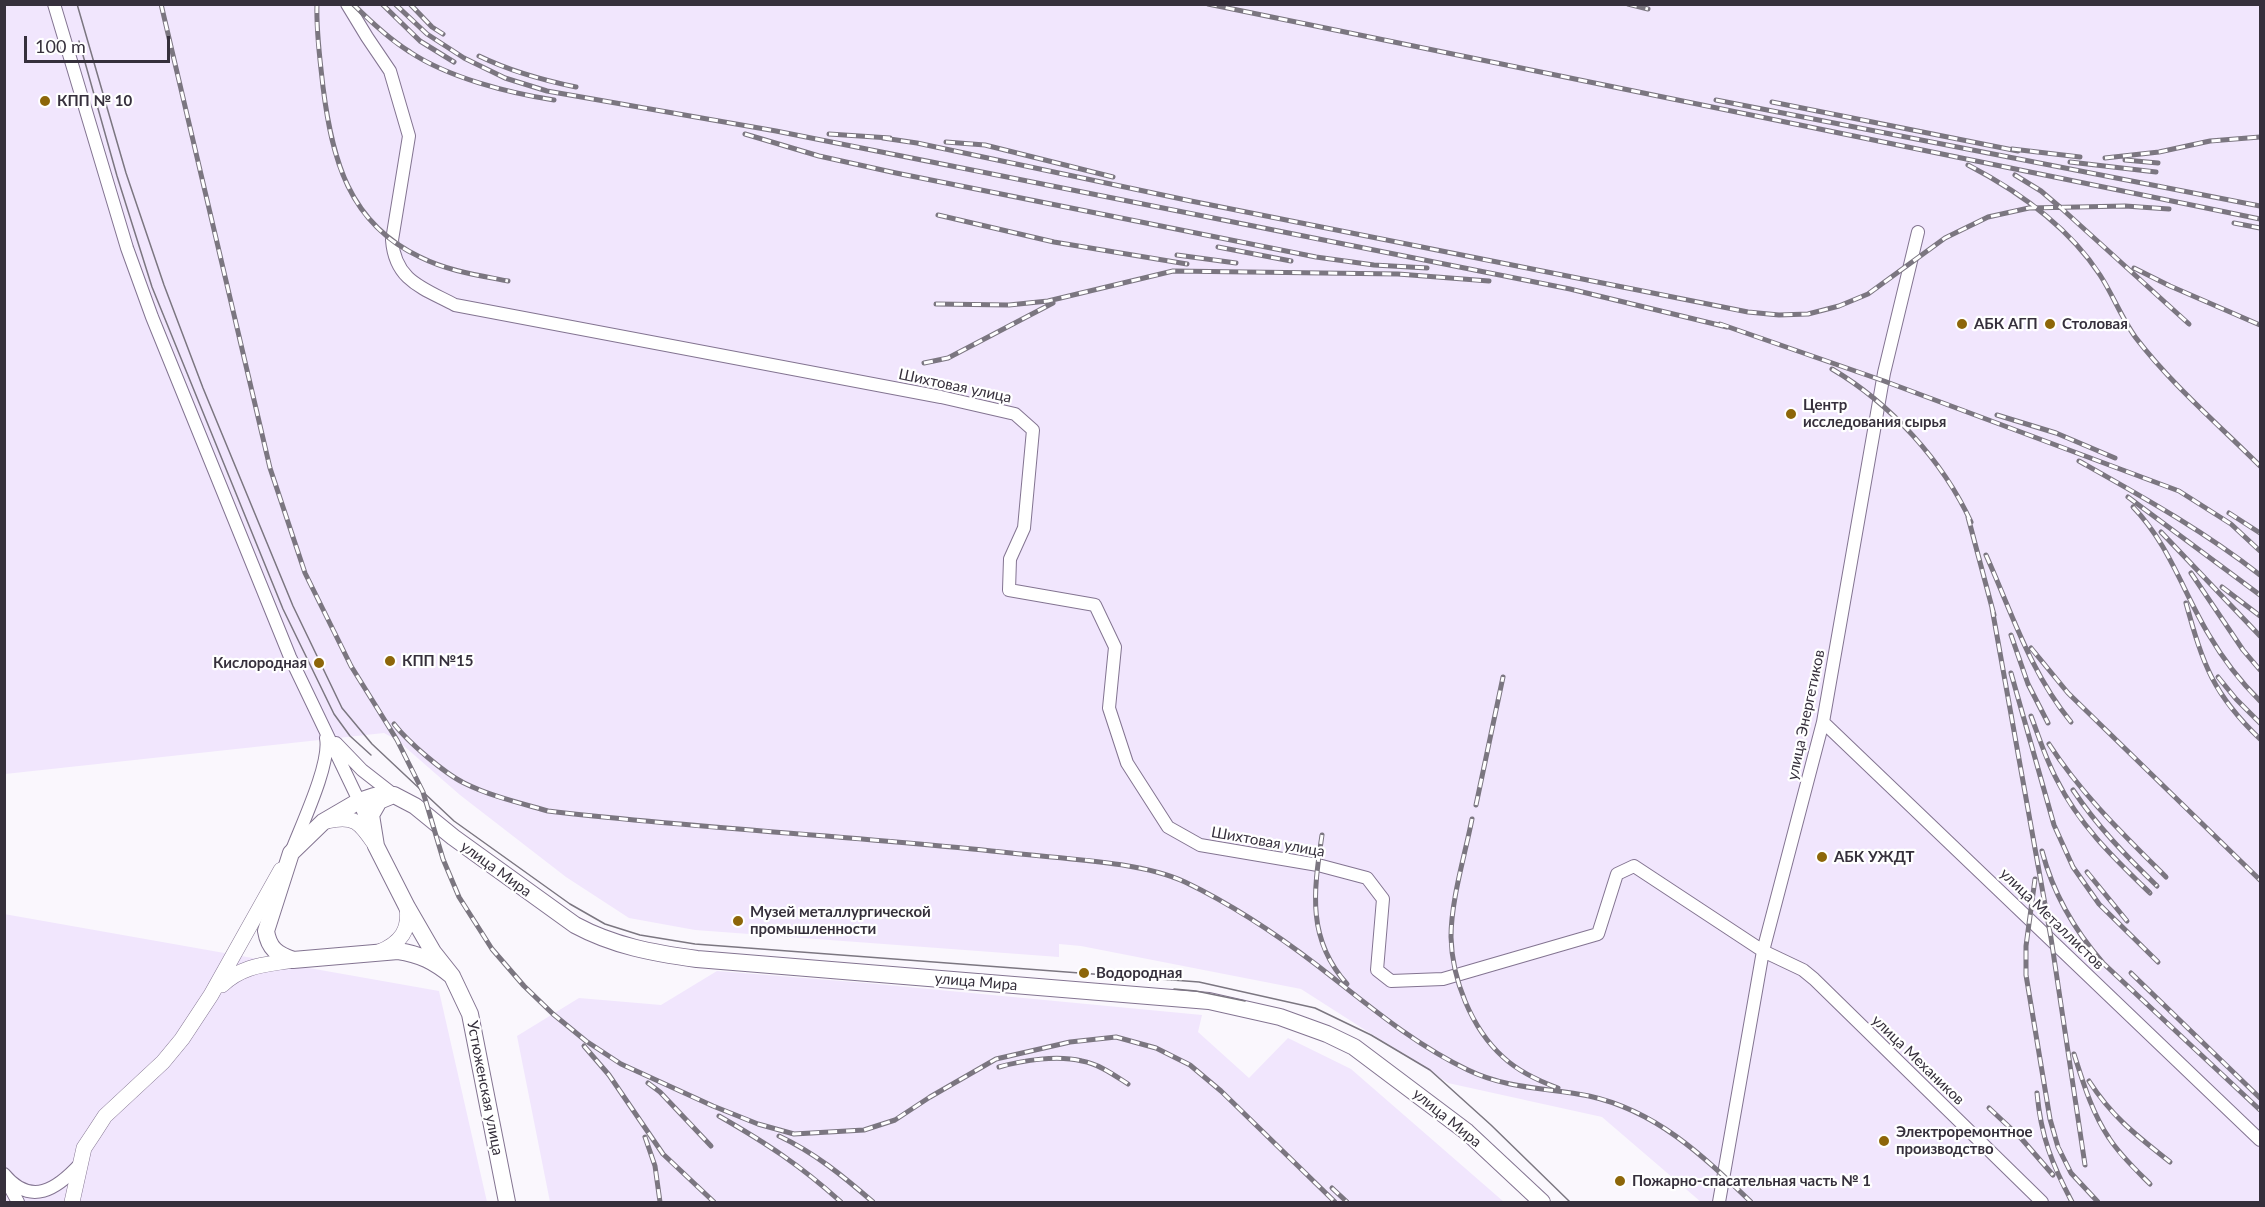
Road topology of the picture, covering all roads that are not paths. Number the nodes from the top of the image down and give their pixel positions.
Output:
1 (54, 4) edge
2 (347, 4) edge
3 (1918, 232) dead end
4 (1823, 722) junction
5 (323, 725) junction
6 (393, 795) junction
7 (359, 801) junction
8 (323, 822) junction
9 (376, 846) junction
10 (291, 853) junction
11 (407, 907) junction
12 (1763, 951) junction
13 (376, 954) junction
14 (293, 960) junction
15 (452, 976) junction
16 (211, 995) junction
17 (2260, 1140) edge
18 (80, 1164) junction
19 (4, 1176) edge
20 (18, 1203) edge
21 (72, 1203) edge
22 (507, 1203) edge
23 (1542, 1203) edge
24 (1719, 1203) edge
25 (2042, 1203) edge

1 - 5 street
2 - 12 street, Шихтовая улица
3 - 4 street, улица Энергетиков
4 - 12 street, улица Энергетиков
4 - 17 street, улица Металлистов
5 - 6 street
5 - 7 street
5 - 10 street
6 - 7 main road
6 - 9 main road
6 - 23 main road, улица Мира
7 - 8 main road
7 - 9 street
8 - 9 street
8 - 10 main road
9 - 11 main road
10 - 14 main road
10 - 16 street
11 - 13 street
11 - 15 main road, Устюженская улица
12 - 24 street, улица Энергетиков
12 - 25 street, улица Механиков
13 - 14 main road
13 - 15 main road
14 - 16 street
15 - 22 main road, Устюженская улица
16 - 18 street
18 - 19 street
18 - 21 street
19 - 20 street

